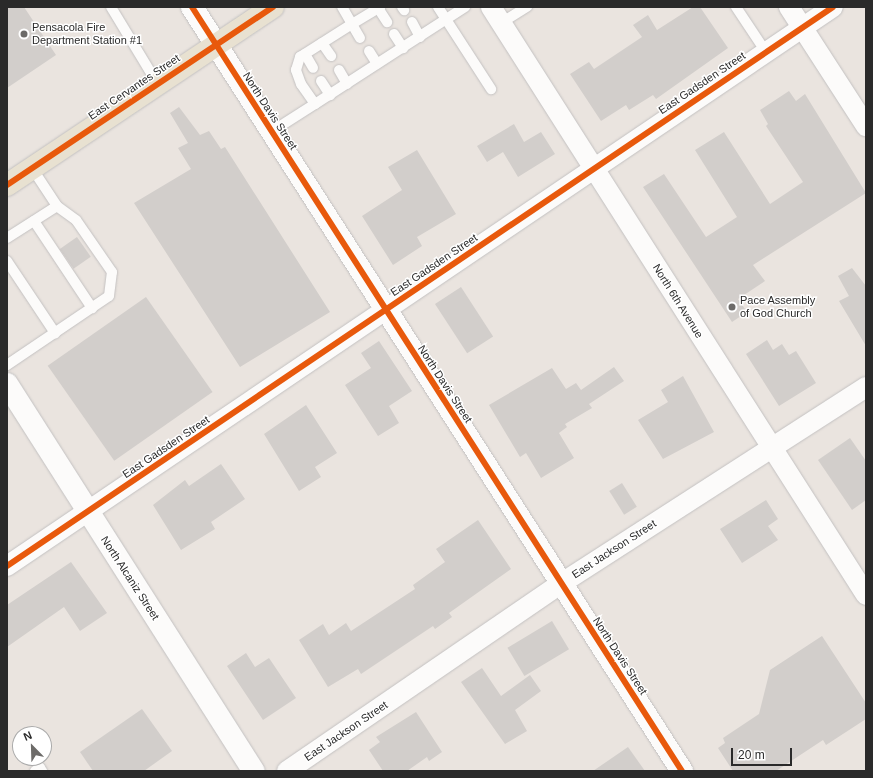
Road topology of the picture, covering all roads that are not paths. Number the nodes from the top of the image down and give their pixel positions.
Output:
1 (111, 7) edge
2 (192, 7) edge
3 (273, 7) edge
4 (342, 7) edge
5 (438, 7) edge
6 (465, 7) edge
7 (527, 7) edge
8 (736, 7) edge
9 (789, 7) edge
10 (832, 7) edge
11 (379, 8) edge
12 (496, 15) edge
13 (445, 20) junction
14 (387, 22) dead end
15 (412, 22) dead end
16 (352, 24) junction
17 (802, 27) junction
18 (394, 34) dead end
19 (420, 36) junction
20 (360, 38) dead end
21 (322, 43) junction
22 (215, 44) junction
23 (403, 48) junction
24 (369, 51) dead end
25 (766, 52) junction
26 (305, 54) junction
27 (331, 56) dead end
28 (377, 64) junction
29 (313, 68) dead end
30 (339, 70) dead end
31 (321, 81) dead end
32 (157, 83) junction
33 (347, 84) junction
34 (491, 88) dead end
35 (330, 95) junction
36 (315, 104) junction
37 (866, 126) edge
38 (272, 132) junction
39 (32, 168) junction
40 (594, 168) junction
41 (7, 185) edge
42 (57, 206) junction
43 (34, 221) junction
44 (7, 238) edge
45 (7, 261) edge
46 (92, 308) junction
47 (386, 310) junction
48 (55, 333) junction
49 (7, 365) edge
50 (7, 384) edge
51 (866, 387) edge
52 (772, 448) junction
53 (88, 511) junction
54 (7, 566) edge
55 (562, 584) junction
56 (866, 594) edge
57 (35, 771) edge
58 (42, 771) edge
59 (254, 771) edge
60 (287, 771) edge
61 (682, 771) edge

1 - 32 lane
2 - 22 main road, North Davis Street
3 - 22 main road, East Cervantes Street
4 - 16 lane
5 - 13 lane
6 - 13 lane
7 - 12 lane
8 - 25 lane
9 - 17 street
10 - 17 street, East Gadsden Street
11 - 14 lane
11 - 16 lane
12 - 40 street, North 6th Avenue
13 - 19 lane
13 - 34 lane
15 - 19 lane
16 - 20 lane
16 - 21 lane
17 - 25 street, East Gadsden Street
17 - 37 street
18 - 23 lane
19 - 23 lane
21 - 26 lane
21 - 27 lane
22 - 32 main road, East Cervantes Street
22 - 38 main road, North Davis Street
23 - 28 lane
24 - 28 lane
25 - 40 street, East Gadsden Street
26 - 29 lane
26 - 36 lane
28 - 33 lane
30 - 33 lane
31 - 35 lane
32 - 39 main road, East Cervantes Street
33 - 35 lane
35 - 36 lane
36 - 38 lane
38 - 47 main road, North Davis Street
39 - 41 main road, East Cervantes Street
39 - 42 lane
40 - 47 street, East Gadsden Street
40 - 52 street, North 6th Avenue
42 - 43 lane
42 - 46 lane
43 - 44 lane
43 - 46 lane
45 - 48 lane
46 - 48 lane
47 - 53 street, East Gadsden Street
47 - 55 main road, North Davis Street
48 - 49 lane
50 - 53 main road, North Alcaniz Street
51 - 52 street, East Jackson Street
52 - 55 street, East Jackson Street
52 - 56 street, North 6th Avenue
53 - 54 street, East Gadsden Street
53 - 59 main road, North Alcaniz Street
55 - 60 street, East Jackson Street
55 - 61 main road, North Davis Street
57 - 58 lane

